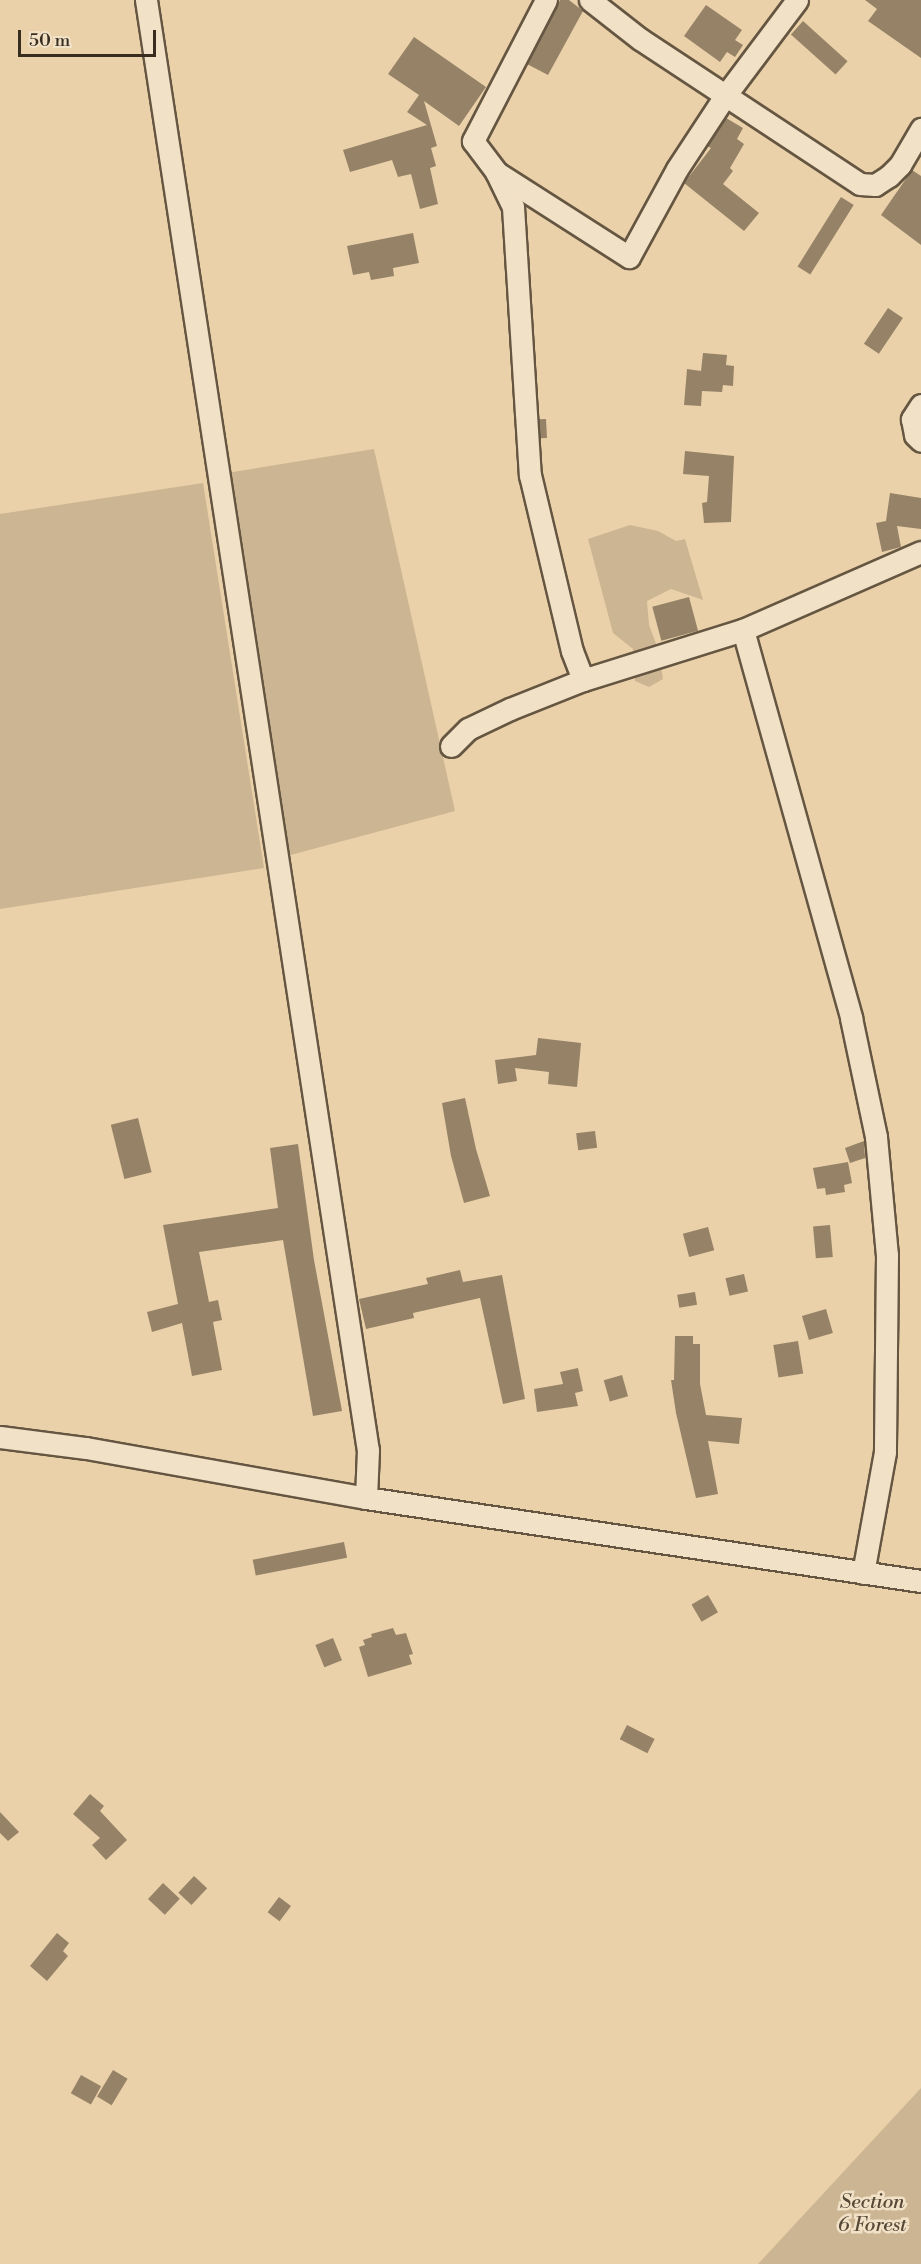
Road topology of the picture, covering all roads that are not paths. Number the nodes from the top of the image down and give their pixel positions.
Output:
1 (146, 0) edge
2 (546, 0) edge
3 (590, 0) edge
4 (797, 0) edge
5 (725, 96) junction
6 (921, 129) edge
7 (496, 172) junction
8 (921, 405) edge
9 (921, 441) edge
10 (921, 552) edge
11 (743, 630) junction
12 (583, 680) junction
13 (451, 746) dead end
14 (0, 1437) edge
15 (366, 1498) junction
16 (862, 1573) junction
17 (921, 1581) edge

1 - 15 street
2 - 7 street
3 - 5 street
4 - 5 street
5 - 6 street
5 - 7 street
7 - 12 street
8 - 9 street
10 - 11 street
11 - 12 street
11 - 16 street
12 - 13 street
14 - 15 street
15 - 16 street
16 - 17 street

